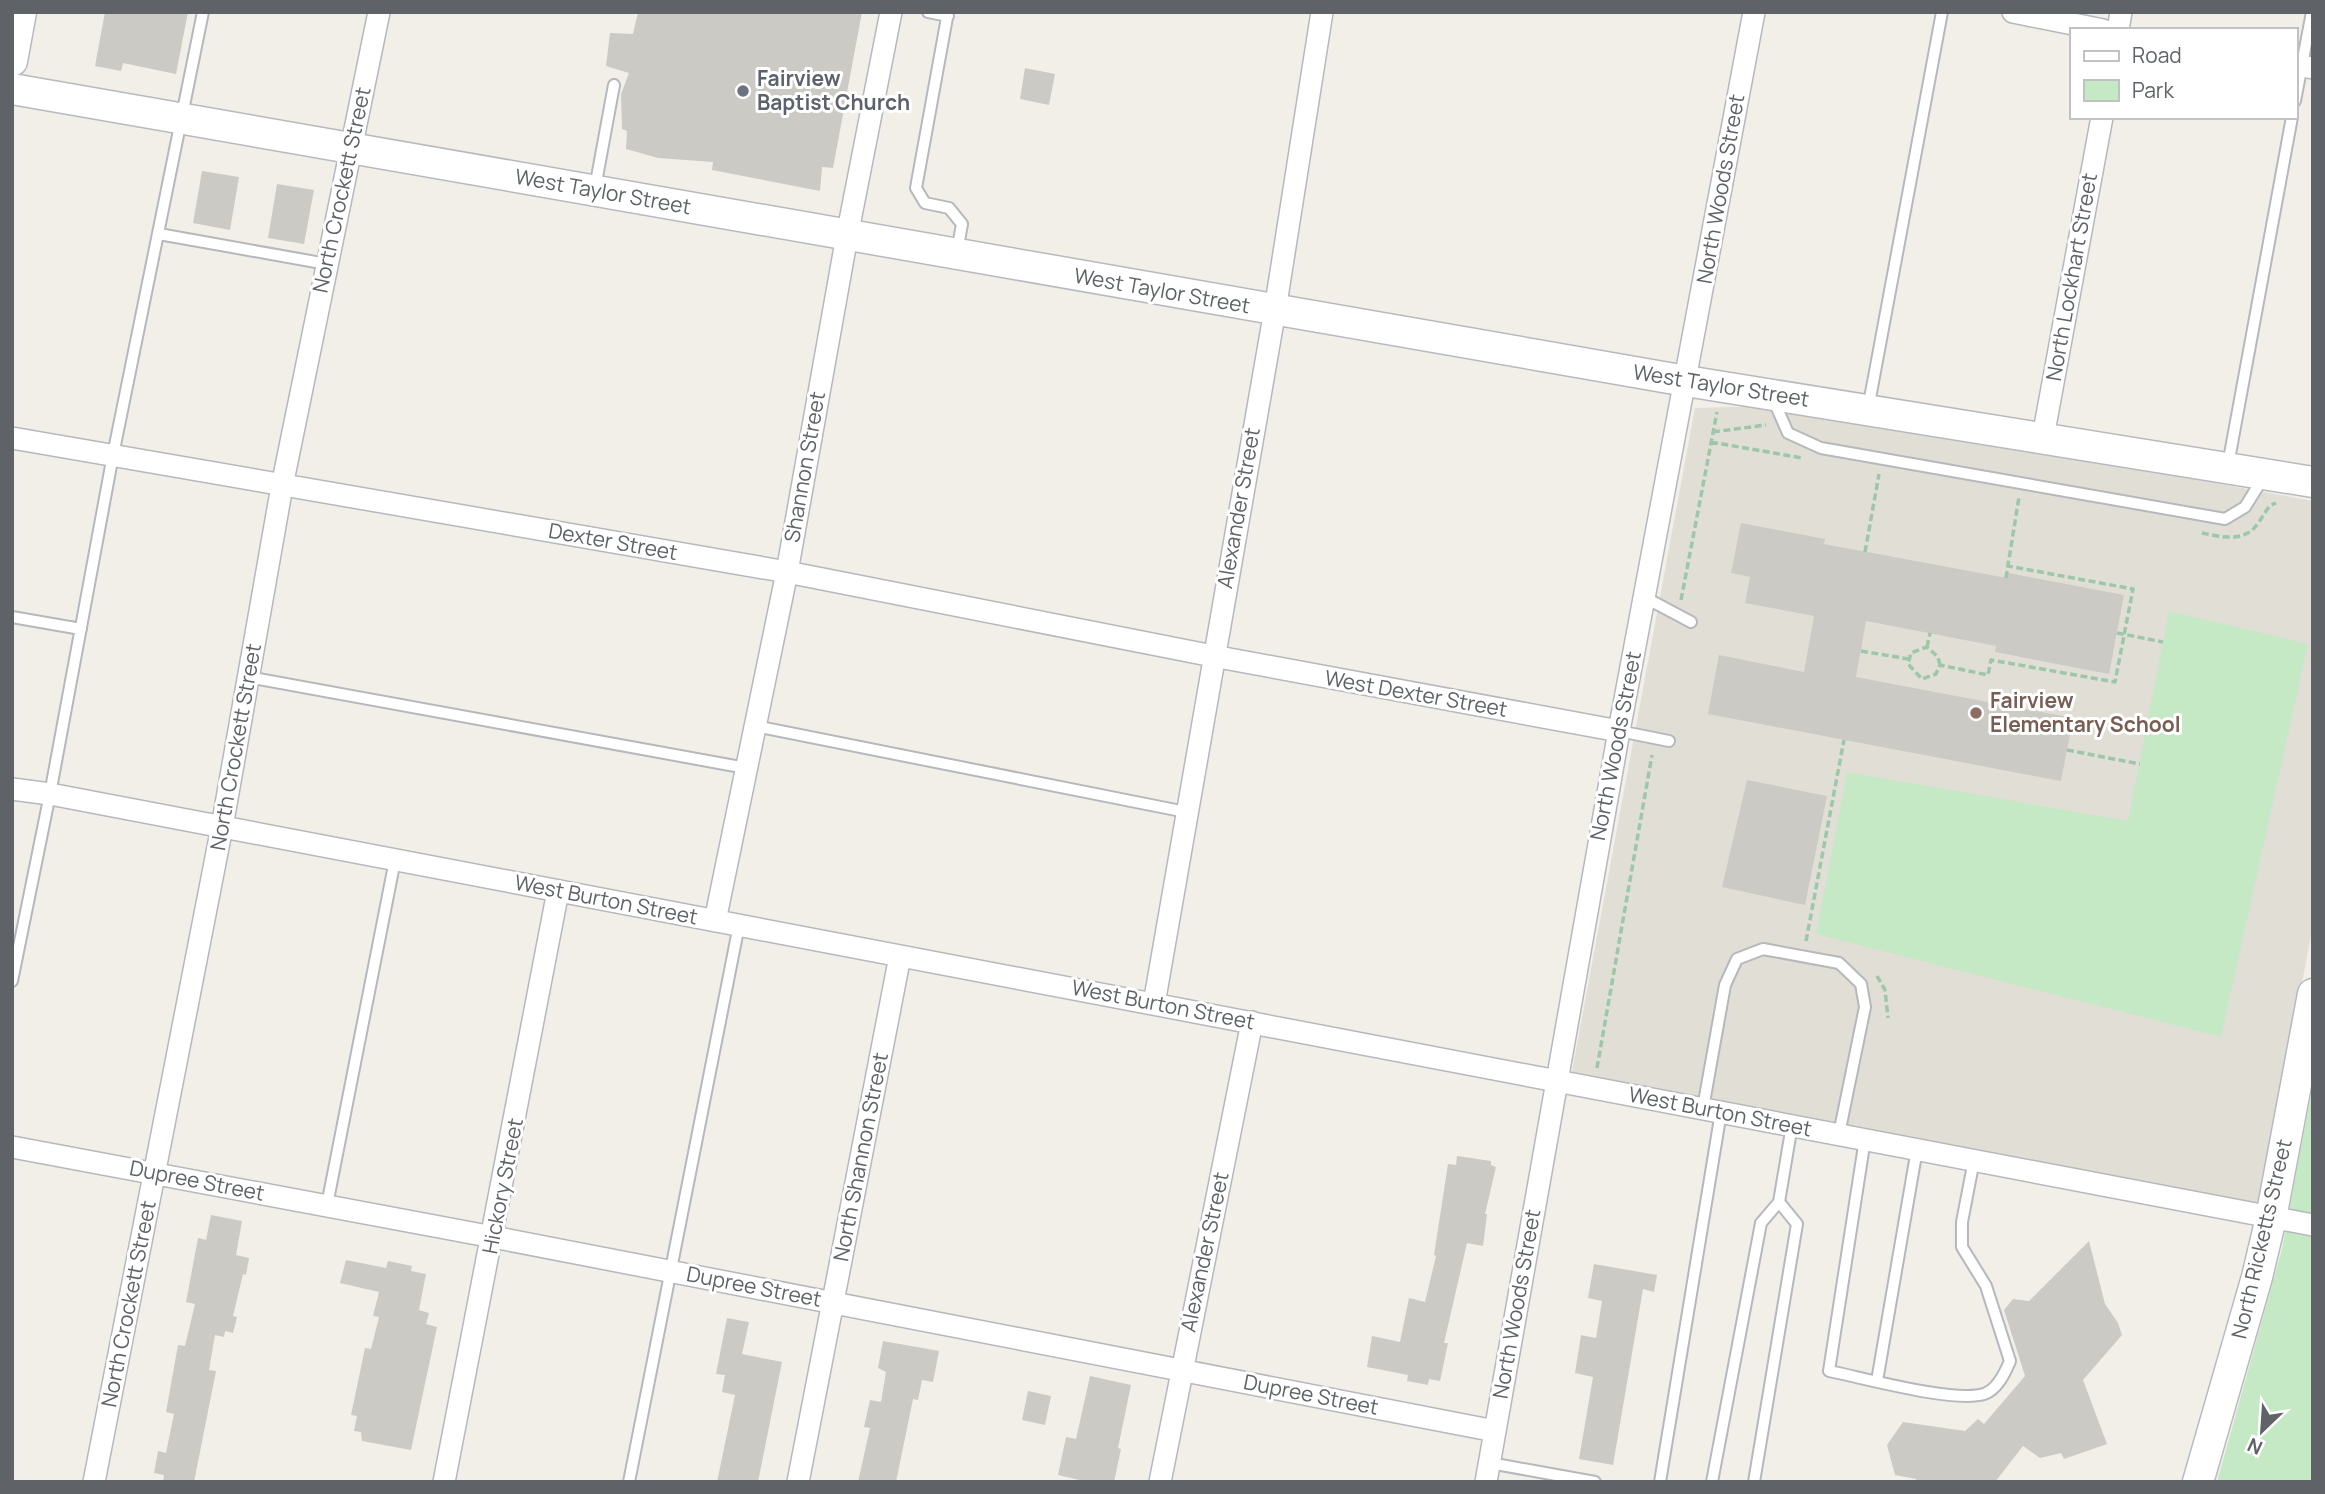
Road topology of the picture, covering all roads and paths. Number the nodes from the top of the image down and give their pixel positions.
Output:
1 (21, 12) edge
2 (203, 12) edge
3 (379, 12) edge
4 (891, 12) edge
5 (928, 12) edge
6 (1322, 12) edge
7 (1754, 12) edge
8 (1942, 12) edge
9 (2013, 12) edge
10 (2312, 12) edge
11 (948, 14) edge
12 (2092, 28) edge
13 (12, 61) edge
14 (2303, 67) edge
15 (614, 85) dead end
16 (12, 89) edge
17 (2297, 92) edge
18 (183, 118) junction
19 (2102, 119) edge
20 (2292, 119) edge
21 (351, 147) junction
22 (594, 191) junction
23 (159, 234) junction
24 (847, 236) junction
25 (957, 255) junction
26 (327, 264) junction
27 (1275, 310) junction
28 (1700, 383) junction
29 (1770, 394) junction
30 (1868, 409) junction
31 (1783, 423) junction
32 (1713, 432) junction
33 (2043, 437) junction
34 (12, 439) edge
35 (113, 455) junction
36 (1882, 459) junction
37 (2228, 468) junction
38 (2266, 474) junction
39 (2313, 482) edge
40 (2022, 484) junction
41 (282, 486) junction
42 (1865, 552) dead end
43 (2008, 566) junction
44 (787, 572) junction
45 (2006, 578) dead end
46 (1644, 597) junction
47 (1681, 603) dead end
48 (12, 617) edge
49 (1691, 622) dead end
50 (81, 629) junction
51 (1930, 633) dead end
52 (2117, 633) dead end
53 (2124, 635) junction
54 (2163, 642) dead end
55 (1927, 648) junction
56 (1861, 651) dead end
57 (1213, 656) junction
58 (1909, 660) junction
59 (1940, 665) junction
60 (248, 677) junction
61 (755, 726) junction
62 (1619, 731) junction
63 (1669, 740) dead end
64 (1844, 740) dead end
65 (1653, 749) dead end
66 (2067, 750) dead end
67 (2140, 764) dead end
68 (746, 768) junction
69 (12, 789) edge
70 (50, 794) junction
71 (1186, 813) junction
72 (222, 827) junction
73 (1818, 842) dead end
74 (1824, 843) junction
75 (395, 860) junction
76 (558, 891) junction
77 (715, 921) junction
78 (739, 925) junction
79 (900, 956) junction
80 (1804, 957) junction
81 (12, 982) edge
82 (2313, 994) edge
83 (1154, 1004) junction
84 (1252, 1023) junction
85 (1556, 1080) junction
86 (1593, 1088) junction
87 (1712, 1110) junction
88 (1792, 1125) junction
89 (1839, 1134) junction
90 (1864, 1139) junction
91 (12, 1147) edge
92 (1917, 1149) junction
93 (1973, 1160) junction
94 (154, 1173) junction
95 (1779, 1202) junction
96 (327, 1205) junction
97 (2271, 1218) junction
98 (2313, 1226) edge
99 (493, 1237) junction
100 (671, 1271) junction
101 (833, 1303) junction
102 (1181, 1370) junction
103 (1877, 1381) junction
104 (1495, 1431) junction
105 (1488, 1472) edge
106 (94, 1482) edge
107 (444, 1482) edge
108 (629, 1482) edge
109 (798, 1482) edge
110 (1160, 1482) edge
111 (1595, 1482) edge
112 (1660, 1482) edge
113 (1712, 1482) edge
114 (1754, 1482) edge
115 (2198, 1482) edge

1 - 13 main road
2 - 18 lane
3 - 21 street, North Crockett Street
4 - 24 street, Shannon Street
5 - 11 lane
6 - 27 street, Alexander Street
7 - 28 street, North Woods Street
8 - 30 lane
9 - 12 street
10 - 14 lane
11 - 25 lane
14 - 17 lane
15 - 22 lane
16 - 18 main road, West Taylor Street
18 - 21 main road, West Taylor Street
18 - 23 lane
19 - 33 street, North Lockhart Street
20 - 37 lane
21 - 22 main road, West Taylor Street
21 - 26 street, North Crockett Street
22 - 24 main road, West Taylor Street
23 - 26 lane
23 - 35 lane
24 - 25 main road, West Taylor Street
24 - 44 street, Shannon Street
25 - 27 main road, West Taylor Street
26 - 41 street, North Crockett Street
27 - 28 main road, West Taylor Street
27 - 57 street, Alexander Street
28 - 29 main road, West Taylor Street
28 - 32 path
28 - 46 street, North Woods Street
29 - 30 main road, West Taylor Street
29 - 31 lane
30 - 33 main road, West Taylor Street
31 - 32 path
31 - 36 lane
32 - 47 path
33 - 37 main road, West Taylor Street
34 - 35 street, Dexter Street
35 - 41 street, Dexter Street
35 - 50 lane
36 - 40 lane
36 - 42 path
37 - 38 main road, West Taylor Street
38 - 39 main road, West Taylor Street
38 - 40 lane
40 - 43 path
41 - 44 street, Dexter Street
41 - 60 street, North Crockett Street
43 - 45 path
43 - 53 path
44 - 57 street, Dexter Street
44 - 61 street, Shannon Street
46 - 49 lane
46 - 62 street, North Woods Street
48 - 50 lane
50 - 70 lane
51 - 55 path
52 - 53 path
53 - 54 path
53 - 59 path
55 - 58 path
55 - 59 path
56 - 58 path
57 - 62 street, West Dexter Street
57 - 71 street, Alexander Street
58 - 59 path
60 - 68 lane
60 - 72 street, North Crockett Street
61 - 68 street, Shannon Street
61 - 71 lane
62 - 63 lane
62 - 85 street, North Woods Street
64 - 74 path
65 - 86 path
66 - 67 path
68 - 77 street, Shannon Street
69 - 70 street, West Burton Street
70 - 72 street, West Burton Street
70 - 81 lane
71 - 83 street, Alexander Street
72 - 75 street, West Burton Street
72 - 94 street, North Crockett Street
73 - 74 path
74 - 80 path
75 - 76 street, West Burton Street
75 - 96 lane
76 - 77 street, West Burton Street
76 - 99 street, Hickory Street
77 - 78 street, West Burton Street
78 - 79 street, West Burton Street
78 - 100 lane
79 - 83 street, West Burton Street
79 - 101 street, North Shannon Street
80 - 87 lane
80 - 89 lane
82 - 97 main road, North Ricketts Street
83 - 84 street, West Burton Street
84 - 85 street, West Burton Street
84 - 102 street, Alexander Street
85 - 86 street, West Burton Street
85 - 104 street, North Woods Street
86 - 87 street, West Burton Street
87 - 88 street, West Burton Street
87 - 112 lane
88 - 89 street, West Burton Street
88 - 95 lane
89 - 90 street, West Burton Street
90 - 92 street, West Burton Street
90 - 103 lane
91 - 94 street, Dupree Street
92 - 93 street, West Burton Street
92 - 103 lane
93 - 97 street, West Burton Street
93 - 103 lane
94 - 96 street, Dupree Street
94 - 106 street, North Crockett Street
95 - 113 lane
95 - 114 lane
96 - 99 street, Dupree Street
97 - 98 street, West Burton Street
97 - 115 main road, North Ricketts Street
99 - 100 street, Dupree Street
99 - 107 street, Hickory Street
100 - 101 street, Dupree Street
100 - 108 lane
101 - 102 street, Dupree Street
101 - 109 street, North Shannon Street
102 - 104 street, Dupree Street
102 - 110 street, Alexander Street
104 - 105 street, North Woods Street
105 - 111 lane

